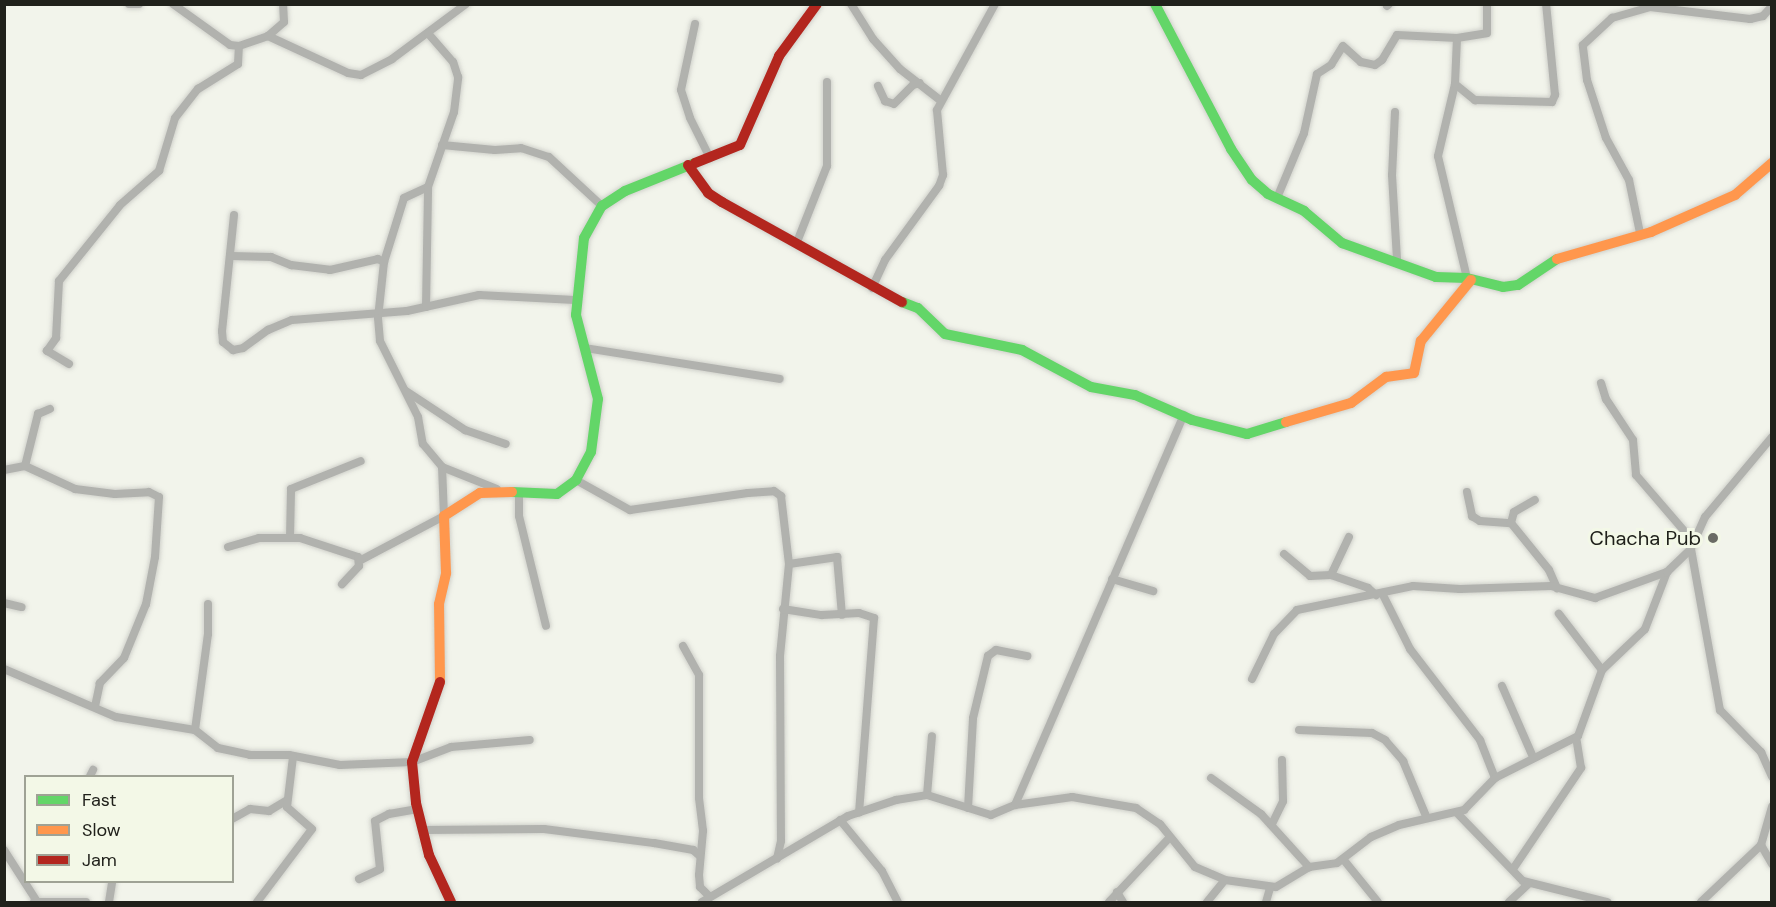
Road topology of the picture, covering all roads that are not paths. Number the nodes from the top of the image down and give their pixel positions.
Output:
1 (129, 4) edge
2 (139, 4) edge
3 (173, 4) edge
4 (283, 4) edge
5 (466, 4) edge
6 (817, 4) edge
7 (851, 4) edge
8 (995, 4) edge
9 (1155, 4) edge
10 (1487, 4) edge
11 (1546, 4) edge
12 (1772, 6) edge
13 (694, 24) dead end
14 (429, 34) junction
15 (268, 36) junction
16 (1457, 38) junction
17 (239, 46) junction
18 (827, 82) dead end
19 (920, 84) junction
20 (1455, 84) junction
21 (878, 86) dead end
22 (940, 100) junction
23 (1395, 112) dead end
24 (442, 145) junction
25 (710, 158) junction
26 (1772, 163) edge
27 (688, 165) junction
28 (428, 187) junction
29 (1277, 198) junction
30 (602, 206) junction
31 (234, 215) dead end
32 (1640, 233) junction
33 (797, 242) junction
34 (231, 256) junction
35 (1397, 260) junction
36 (384, 262) junction
37 (1469, 279) junction
38 (872, 288) junction
39 (575, 300) junction
40 (426, 307) junction
41 (378, 312) junction
42 (585, 348) junction
43 (69, 364) dead end
44 (780, 379) dead end
45 (1601, 383) dead end
46 (404, 390) junction
47 (50, 409) dead end
48 (1184, 415) junction
49 (1772, 437) edge
50 (506, 444) dead end
51 (361, 461) dead end
52 (25, 466) junction
53 (442, 466) junction
54 (4, 470) edge
55 (576, 480) junction
56 (498, 490) junction
57 (1467, 492) dead end
58 (519, 494) junction
59 (1535, 501) dead end
60 (444, 516) junction
61 (1510, 523) junction
62 (1349, 537) dead end
63 (290, 538) junction
64 (1692, 540) junction
65 (228, 547) dead end
66 (1690, 549) junction
67 (1284, 554) dead end
68 (361, 560) junction
69 (789, 564) junction
70 (1667, 572) junction
71 (1331, 575) junction
72 (1112, 579) junction
73 (342, 584) dead end
74 (1557, 588) junction
75 (1153, 591) dead end
76 (1379, 594) junction
77 (4, 603) edge
78 (208, 604) dead end
79 (22, 607) dead end
80 (783, 609) junction
81 (1559, 614) dead end
82 (842, 615) junction
83 (546, 626) dead end
84 (683, 646) dead end
85 (1027, 656) dead end
86 (4, 669) edge
87 (1602, 670) junction
88 (1252, 679) dead end
89 (1502, 686) dead end
90 (94, 706) junction
91 (195, 730) junction
92 (1299, 730) dead end
93 (932, 736) dead end
94 (1576, 738) junction
95 (530, 740) dead end
96 (293, 757) junction
97 (1533, 757) junction
98 (1282, 760) dead end
99 (412, 762) junction
100 (1772, 777) edge
101 (1211, 778) dead end
102 (1495, 778) junction
103 (927, 795) junction
104 (287, 800) junction
105 (1015, 805) junction
106 (1772, 807) edge
107 (968, 808) junction
108 (418, 809) junction
109 (860, 812) junction
110 (1457, 813) junction
111 (1426, 816) junction
112 (234, 818) edge
113 (840, 820) junction
114 (1272, 824) junction
115 (423, 830) junction
116 (1170, 837) junction
117 (1761, 846) junction
118 (4, 850) edge
119 (700, 856) junction
120 (777, 859) junction
121 (1343, 860) junction
122 (1772, 864) edge
123 (1310, 867) junction
124 (1513, 869) junction
125 (359, 879) dead end
126 (1225, 880) junction
127 (112, 883) edge
128 (1528, 884) junction
129 (1270, 888) junction
130 (1117, 892) junction
131 (710, 897) junction
132 (34, 901) edge
133 (86, 903) edge
134 (109, 903) edge
135 (257, 903) edge
136 (451, 903) edge
137 (702, 903) edge
138 (898, 903) edge
139 (1109, 903) edge
140 (1123, 903) edge
141 (1207, 903) edge
142 (1266, 903) edge
143 (1378, 903) edge
144 (1509, 903) edge
145 (1607, 903) edge
146 (1701, 903) edge

1 - 2 street
3 - 17 street
4 - 15 street
5 - 14 street
6 - 25 street
7 - 19 street
8 - 22 street
9 - 29 street
10 - 16 street
11 - 20 street
12 - 32 street
13 - 25 street
14 - 15 street
14 - 24 street
15 - 17 street
16 - 20 street
16 - 29 street
17 - 43 street
18 - 33 street
19 - 21 street
19 - 22 street
20 - 37 street
22 - 38 street
23 - 35 street
24 - 28 street
24 - 30 street
25 - 27 street
26 - 32 street
27 - 30 street
27 - 33 street
28 - 36 street
28 - 40 street
29 - 35 street
30 - 39 street
31 - 34 street
32 - 37 street
33 - 38 street
34 - 36 street
34 - 41 street
35 - 37 street
36 - 41 street
37 - 48 street
38 - 48 street
39 - 40 street
39 - 42 street
40 - 41 street
41 - 46 street
42 - 44 street
42 - 55 street
45 - 64 street
46 - 50 street
46 - 53 street
47 - 52 street
48 - 72 street
49 - 64 street
51 - 63 street
52 - 54 street
52 - 90 street
53 - 56 street
53 - 60 street
55 - 58 street
55 - 69 street
56 - 58 street
56 - 60 street
57 - 61 street
58 - 83 street
59 - 61 street
60 - 68 street
60 - 99 street
61 - 74 street
62 - 71 street
63 - 65 street
63 - 68 street
64 - 66 street
66 - 70 street
66 - 100 street
67 - 71 street
68 - 73 street
69 - 80 street
69 - 82 street
70 - 74 street
70 - 87 street
71 - 76 street
72 - 75 street
72 - 105 street
74 - 76 street
76 - 88 street
76 - 102 street
77 - 79 street
78 - 91 street
80 - 82 street
80 - 120 street
81 - 87 street
82 - 109 street
84 - 119 street
85 - 107 street
86 - 90 street
87 - 94 street
89 - 97 street
90 - 91 street
91 - 96 street
92 - 111 street
93 - 103 street
94 - 97 street
94 - 124 street
95 - 99 street
96 - 99 street
96 - 104 street
97 - 102 street
98 - 114 street
99 - 108 street
101 - 114 street
102 - 110 street
103 - 107 street
103 - 109 street
104 - 112 street
104 - 135 street
105 - 107 street
105 - 116 street
106 - 117 street
108 - 115 street
108 - 125 street
109 - 113 street
110 - 111 street
110 - 124 street
111 - 121 street
113 - 120 street
113 - 138 street
114 - 123 street
115 - 119 street
115 - 136 street
116 - 126 street
116 - 130 street
117 - 122 street
117 - 146 street
118 - 132 street
119 - 131 street
120 - 131 street
121 - 123 street
121 - 143 street
123 - 129 street
124 - 128 street
126 - 129 street
126 - 141 street
127 - 134 street
128 - 144 street
128 - 145 street
129 - 142 street
130 - 139 street
130 - 140 street
131 - 137 street
132 - 133 street

